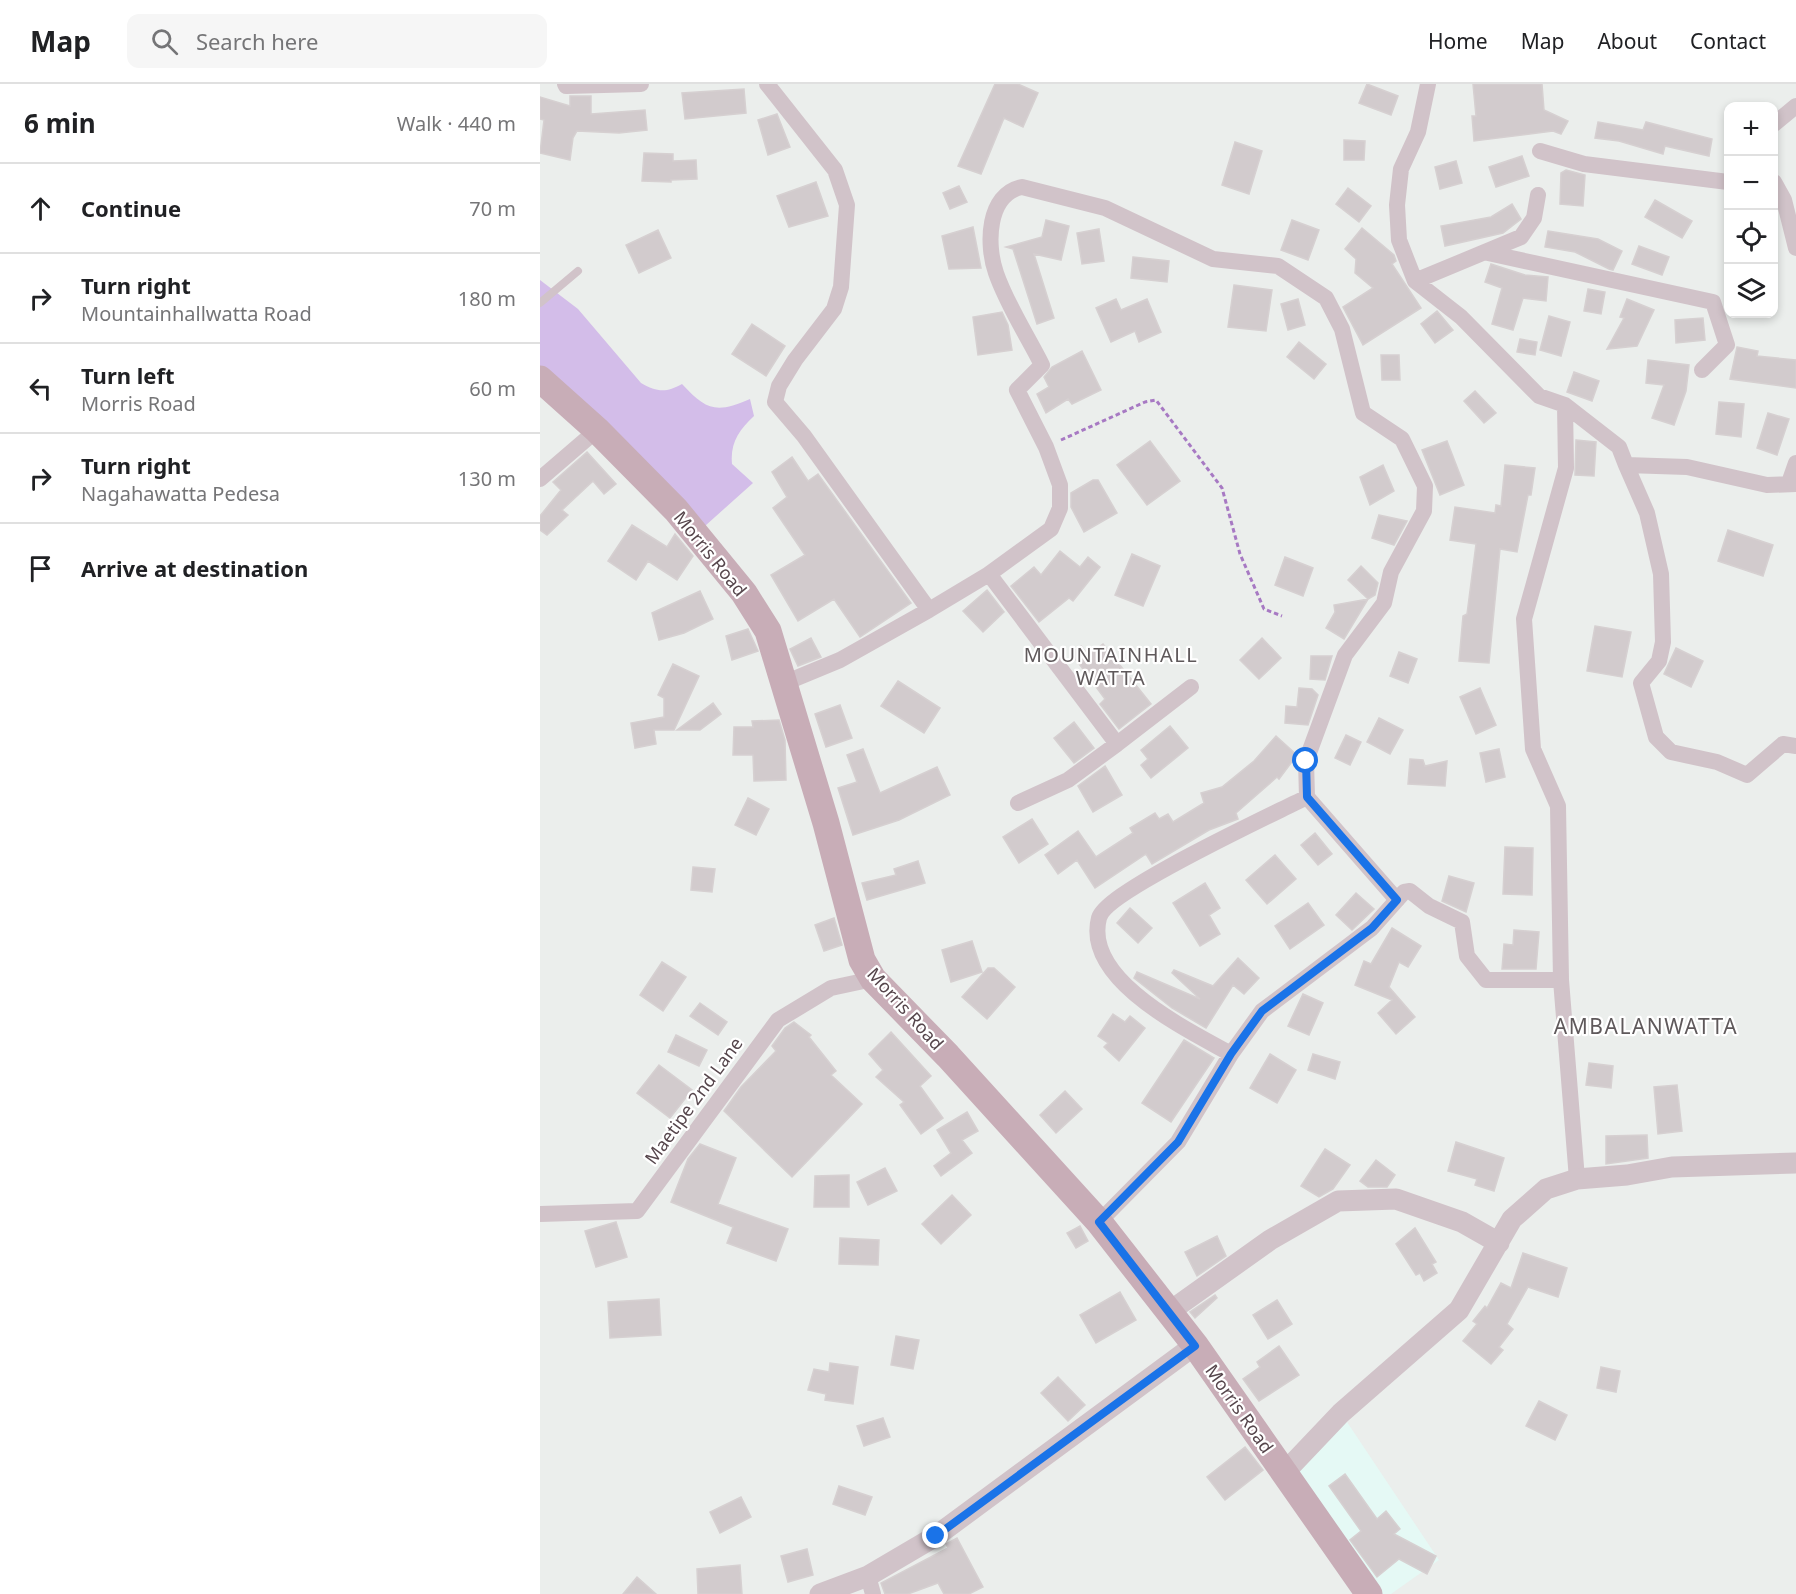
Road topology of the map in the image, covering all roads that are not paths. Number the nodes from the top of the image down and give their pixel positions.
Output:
1 (565, 84) edge
2 (640, 84) edge
3 (767, 84) edge
4 (1428, 84) edge
5 (615, 85) edge
6 (1796, 106) edge
7 (1778, 120) edge
8 (1540, 152) dead end
9 (1724, 182) edge
10 (1538, 195) dead end
11 (1784, 198) edge
12 (1796, 248) edge
13 (1488, 253) junction
14 (578, 271) dead end
15 (1415, 281) junction
16 (540, 303) edge
17 (1702, 370) dead end
18 (540, 379) edge
19 (1565, 405) junction
20 (597, 430) junction
21 (1796, 463) edge
22 (1626, 465) junction
23 (540, 479) edge
24 (1793, 483) edge
25 (989, 574) junction
26 (929, 610) junction
27 (782, 684) junction
28 (1191, 687) dead end
29 (1117, 744) junction
30 (1796, 746) edge
31 (1307, 797) junction
32 (1018, 803) dead end
33 (1397, 900) junction
34 (873, 979) junction
35 (1561, 980) junction
36 (1231, 1054) junction
37 (1796, 1163) edge
38 (1577, 1179) junction
39 (540, 1214) edge
40 (1099, 1222) junction
41 (1499, 1243) junction
42 (1169, 1312) junction
43 (1195, 1346) junction
44 (1284, 1473) junction
45 (870, 1585) edge
46 (820, 1594) edge
47 (1370, 1594) edge

1 - 5 street
2 - 5 street
3 - 26 street
4 - 15 street
6 - 7 street
8 - 9 street
10 - 13 street
11 - 12 street
13 - 15 street
13 - 17 street
14 - 16 lane
15 - 19 street
18 - 20 main road, Morris Road
19 - 22 street
19 - 35 street
20 - 23 street
20 - 27 main road, Morris Road
21 - 24 street
22 - 24 street
22 - 30 street
25 - 26 street
25 - 29 street
25 - 31 street
26 - 27 street
27 - 34 main road, Morris Road
28 - 29 street
29 - 32 street
31 - 33 street
31 - 36 street
33 - 35 street
33 - 36 street
34 - 39 street, Maetipe 2nd Lane
34 - 40 main road, Morris Road
35 - 38 street
36 - 40 street
37 - 38 street
38 - 41 street
40 - 42 main road, Morris Road
41 - 42 street
41 - 44 street
42 - 43 main road, Morris Road
43 - 44 main road, Morris Road
43 - 45 street
44 - 47 main road, Morris Road
45 - 46 street

